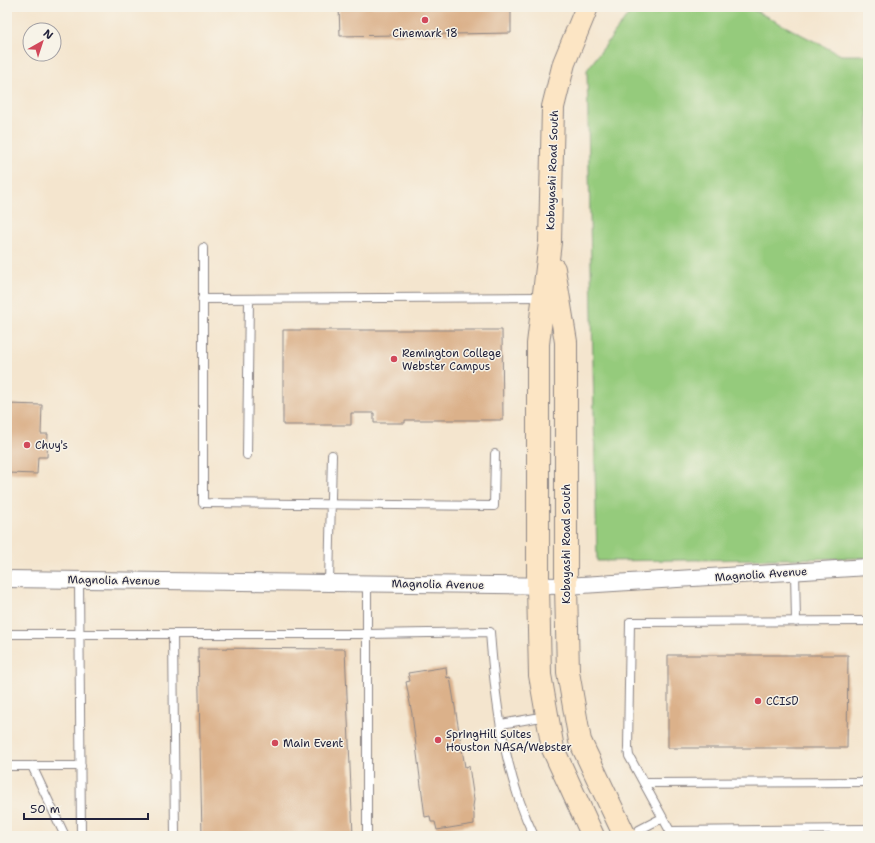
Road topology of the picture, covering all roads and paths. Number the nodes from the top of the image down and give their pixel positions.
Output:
1 (587, 7) edge
2 (550, 242) junction
3 (202, 248) dead end
4 (544, 297) junction
5 (202, 299) junction
6 (249, 299) junction
7 (495, 454) dead end
8 (247, 455) dead end
9 (332, 455) dead end
10 (331, 504) junction
11 (868, 567) edge
12 (795, 572) junction
13 (7, 579) edge
14 (79, 580) junction
15 (330, 583) junction
16 (367, 583) junction
17 (538, 586) junction
18 (566, 586) junction
19 (868, 621) edge
20 (796, 622) junction
21 (7, 634) edge
22 (80, 634) junction
23 (173, 634) junction
24 (367, 634) junction
25 (547, 716) junction
26 (501, 724) junction
27 (7, 766) edge
28 (32, 766) junction
29 (81, 766) junction
30 (868, 782) edge
31 (644, 783) junction
32 (662, 818) junction
33 (868, 830) edge
34 (669, 834) edge
35 (65, 836) edge
36 (82, 836) edge
37 (175, 836) edge
38 (367, 836) edge
39 (534, 836) edge
40 (593, 836) edge
41 (625, 836) edge
42 (636, 836) edge

1 - 2 street, Kobayashi Road South
2 - 4 street, Kobayashi Road South
2 - 18 street, Kobayashi Road South
3 - 5 lane
4 - 6 lane
4 - 17 street, Kobayashi Road South
5 - 6 lane
5 - 10 lane
6 - 8 lane
7 - 10 lane
9 - 10 lane
10 - 15 lane
11 - 12 street, Magnolia Avenue
12 - 18 street, Magnolia Avenue
12 - 20 lane
13 - 14 street, Magnolia Avenue
14 - 15 street, Magnolia Avenue
14 - 22 lane
15 - 16 street, Magnolia Avenue
16 - 17 street, Magnolia Avenue
16 - 24 lane
17 - 18 street, Magnolia Avenue
17 - 25 street, Kobayashi Road South
18 - 41 street, Kobayashi Road South
19 - 20 lane
20 - 31 lane
21 - 22 lane
22 - 23 lane
22 - 29 lane
23 - 24 lane
23 - 37 lane
24 - 26 lane
24 - 38 lane
25 - 26 lane
25 - 40 street, Kobayashi Road South
26 - 39 lane
27 - 28 lane
28 - 29 lane
28 - 35 lane
29 - 36 lane
30 - 31 lane
31 - 32 lane
32 - 34 lane
32 - 42 lane
33 - 34 lane

